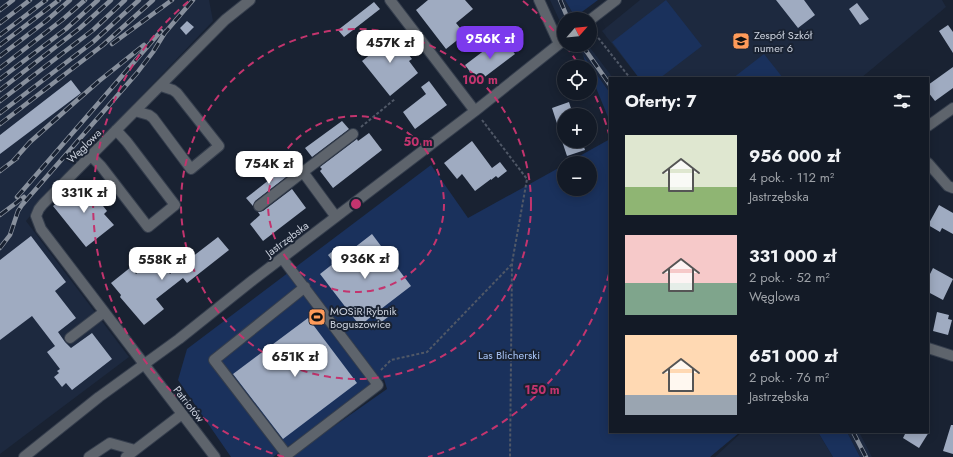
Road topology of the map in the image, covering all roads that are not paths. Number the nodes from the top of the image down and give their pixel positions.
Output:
1 (250, 0) edge
2 (390, 0) edge
3 (539, 0) edge
4 (616, 0) edge
5 (597, 15) edge
6 (557, 33) edge
7 (557, 46) edge
8 (161, 86) junction
9 (953, 108) edge
10 (135, 111) junction
11 (475, 111) junction
12 (929, 125) edge
13 (116, 130) junction
14 (353, 134) road end
15 (91, 156) junction
16 (929, 164) edge
17 (303, 172) junction
18 (953, 188) edge
19 (259, 206) dead end
20 (336, 217) junction
21 (282, 258) junction
22 (305, 287) junction
23 (104, 312) junction
24 (70, 338) dead end
25 (929, 348) edge
26 (953, 356) edge
27 (145, 365) junction
28 (182, 414) junction
29 (135, 450) junction
30 (286, 456) edge
31 (24, 457) edge
32 (89, 457) edge
33 (126, 457) edge
34 (215, 457) edge

1 - 8 street, Węglowa
2 - 11 street
3 - 6 street
4 - 5 street
7 - 11 street, Jastrzębska
8 - 10 street, Węglowa
8 - 10 street
9 - 12 street
10 - 13 street, Węglowa
11 - 20 street, Jastrzębska
13 - 15 street, Węglowa
13 - 15 street
14 - 17 street
15 - 23 street, Węglowa
16 - 18 street
17 - 19 street
17 - 20 street
20 - 21 street, Jastrzębska
21 - 22 street
21 - 27 street, Jastrzębska
22 - 30 street
22 - 30 street
23 - 24 street
23 - 27 street, Węglowa
25 - 26 street
27 - 28 street, Patriotów
27 - 31 street, Jastrzębska
28 - 29 street
28 - 34 street, Patriotów
29 - 32 street
29 - 33 street

